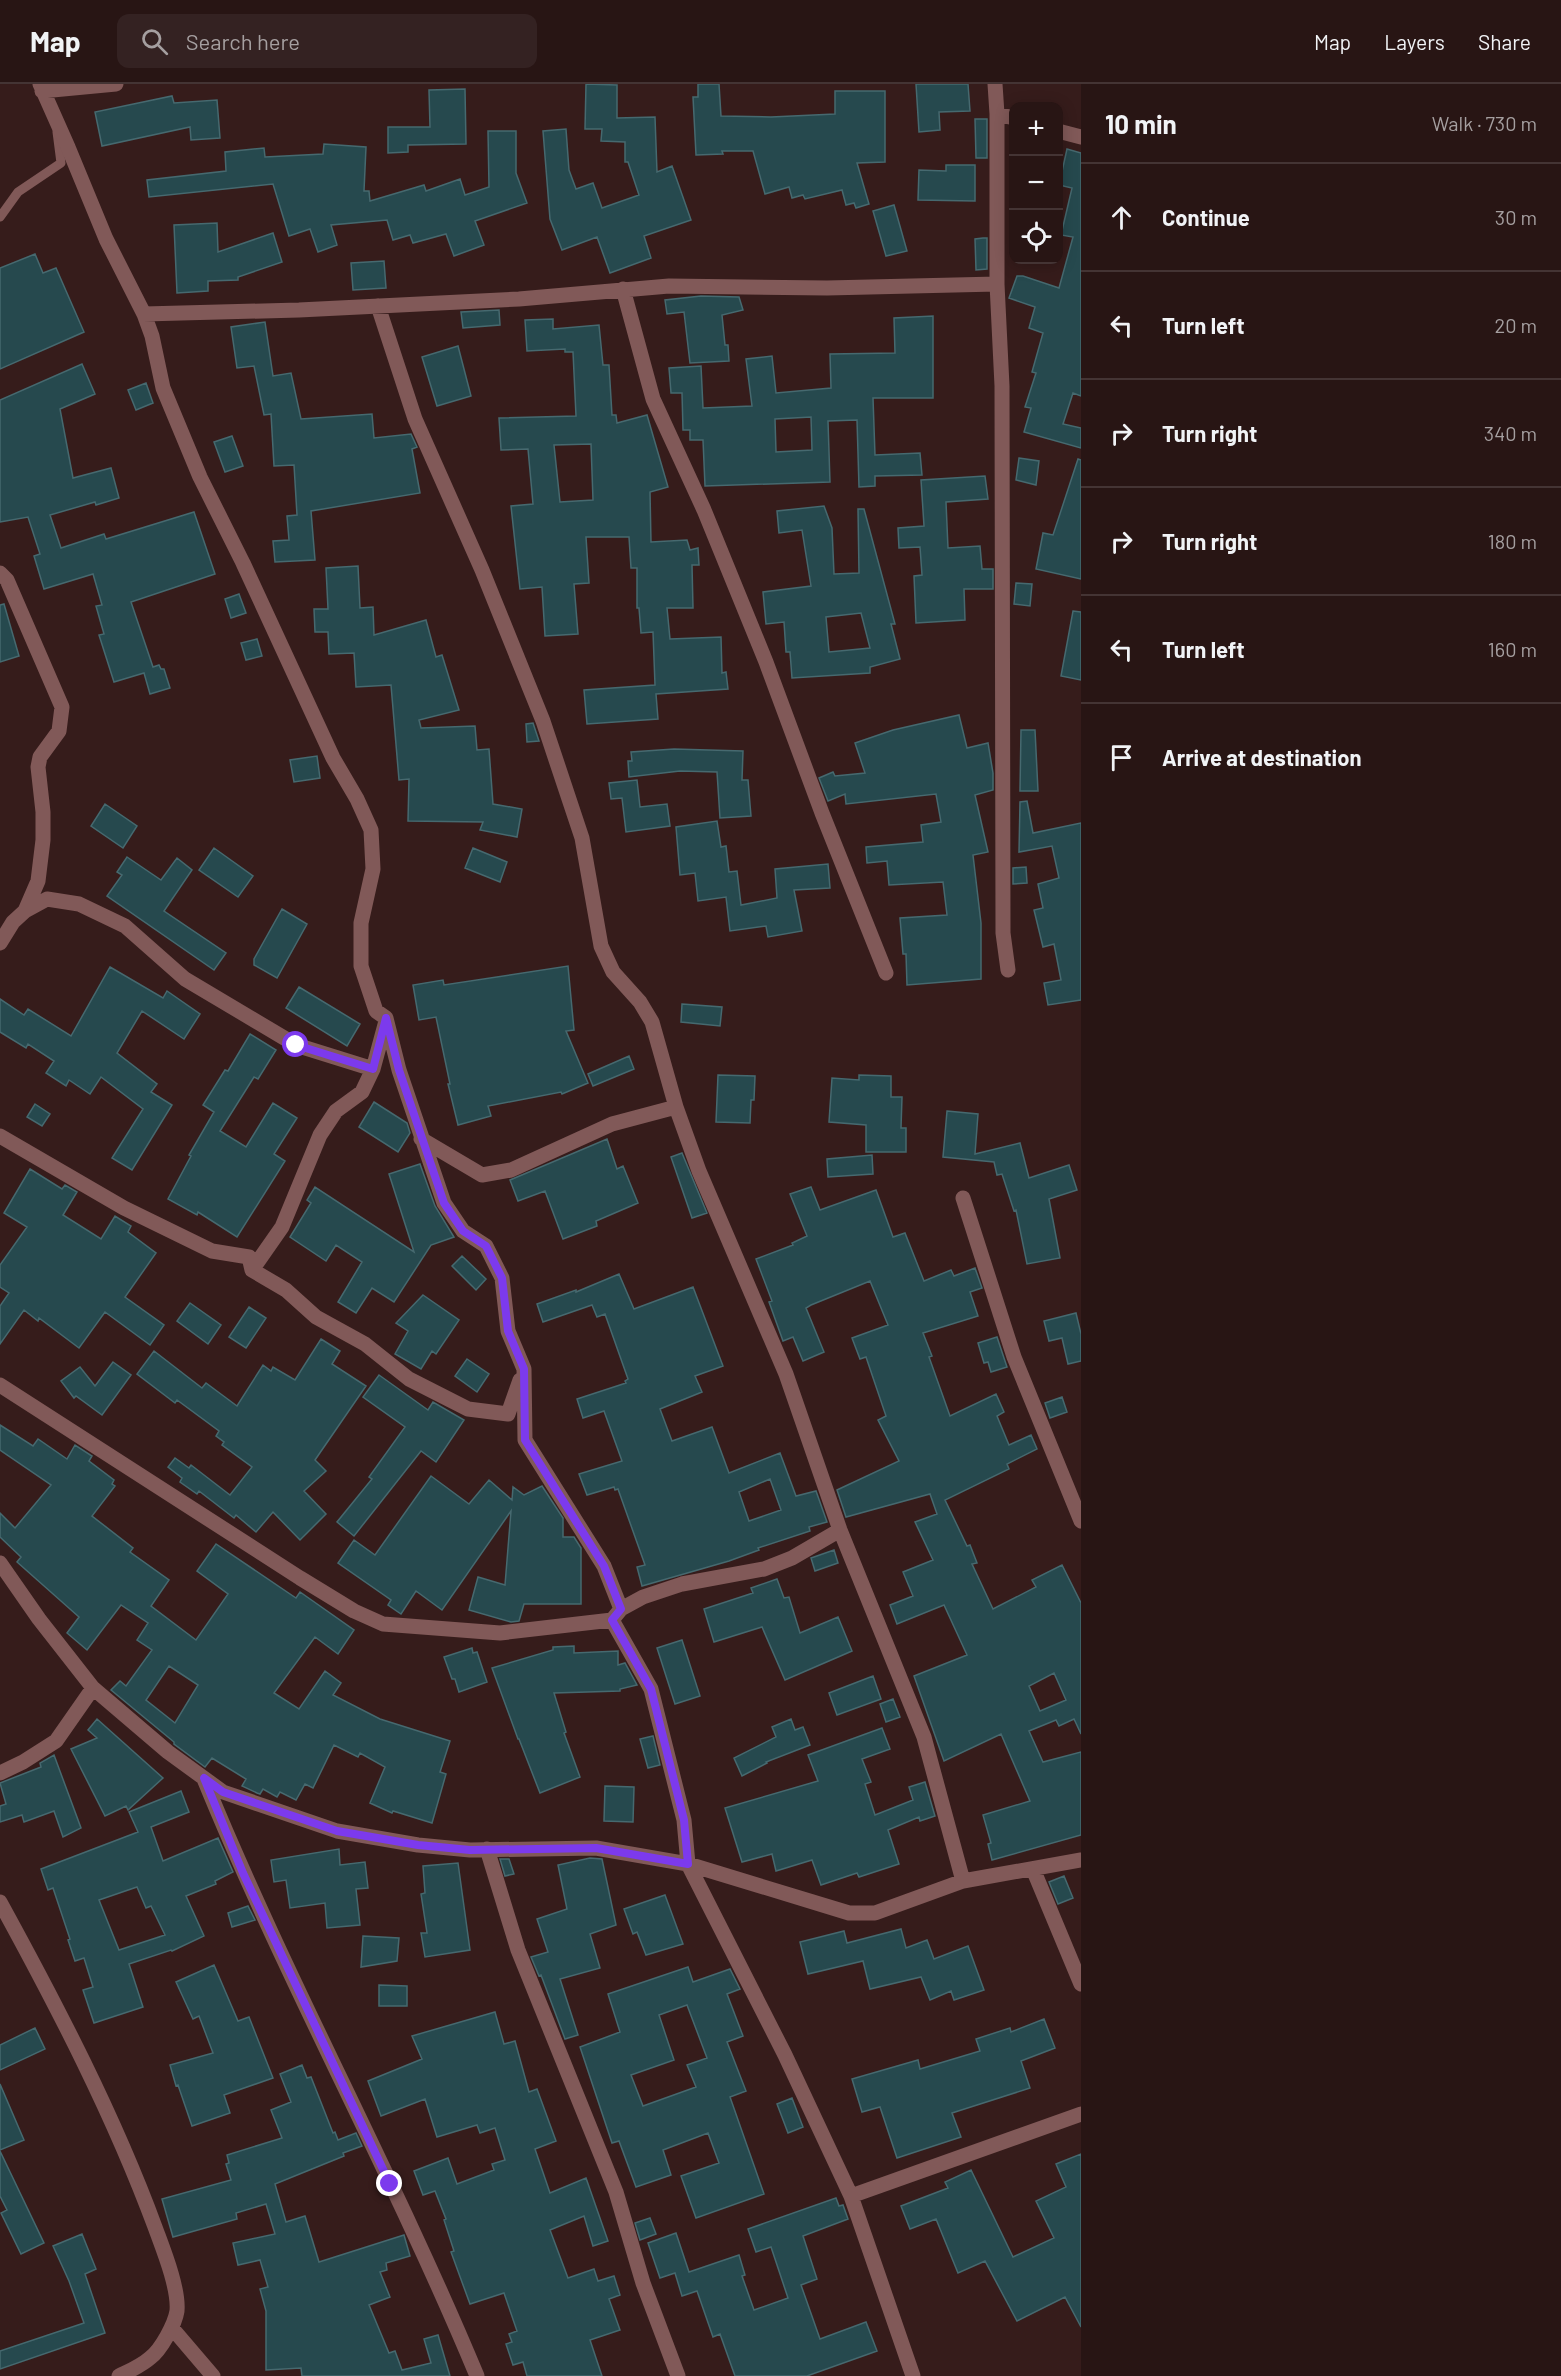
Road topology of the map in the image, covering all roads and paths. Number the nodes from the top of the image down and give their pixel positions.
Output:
1 (116, 84) edge
2 (995, 84) edge
3 (41, 87) edge
4 (997, 114) junction
5 (54, 116) junction
6 (1009, 117) edge
7 (1063, 132) edge
8 (1081, 137) edge
9 (0, 217) edge
10 (997, 284) junction
11 (623, 289) junction
12 (378, 306) junction
13 (144, 314) junction
14 (0, 573) edge
15 (25, 911) junction
16 (0, 942) edge
17 (1008, 970) dead end
18 (886, 974) dead end
19 (386, 1018) junction
20 (373, 1069) junction
21 (676, 1107) junction
22 (0, 1136) edge
23 (421, 1138) junction
24 (963, 1198) dead end
25 (252, 1270) junction
26 (524, 1369) junction
27 (0, 1385) edge
28 (508, 1414) junction
29 (525, 1440) junction
30 (1081, 1521) edge
31 (840, 1530) junction
32 (0, 1563) edge
33 (617, 1614) junction
34 (93, 1688) junction
35 (0, 1773) edge
36 (204, 1778) junction
37 (487, 1849) junction
38 (1081, 1860) edge
39 (688, 1864) junction
40 (1033, 1869) junction
41 (963, 1881) junction
42 (0, 1902) edge
43 (1081, 1984) edge
44 (1081, 2114) edge
45 (851, 2196) junction
46 (172, 2328) junction
47 (119, 2376) edge
48 (213, 2376) edge
49 (477, 2376) edge
50 (678, 2376) edge
51 (913, 2376) edge

1 - 3 street
2 - 4 street
3 - 5 street
4 - 6 street
4 - 10 street
5 - 9 lane
5 - 13 street
7 - 8 street
10 - 11 street
10 - 17 street
11 - 12 street
11 - 18 street
12 - 13 street
12 - 21 street
13 - 19 street
14 - 15 street
15 - 16 street
15 - 20 street
19 - 20 street
19 - 23 street
20 - 25 street
21 - 23 street
21 - 31 street
22 - 25 street
23 - 26 street
24 - 30 street
25 - 28 street
26 - 28 street
26 - 29 street
27 - 33 street
28 - 29 street
29 - 33 street
31 - 33 street
31 - 41 street
32 - 34 street
33 - 39 street
34 - 35 street
34 - 36 street
36 - 37 street
36 - 49 street
37 - 39 street
37 - 50 street
38 - 40 street
39 - 41 street
39 - 45 street
40 - 41 street
40 - 43 street
42 - 46 street
44 - 45 street
45 - 51 street
46 - 47 street
46 - 48 street

